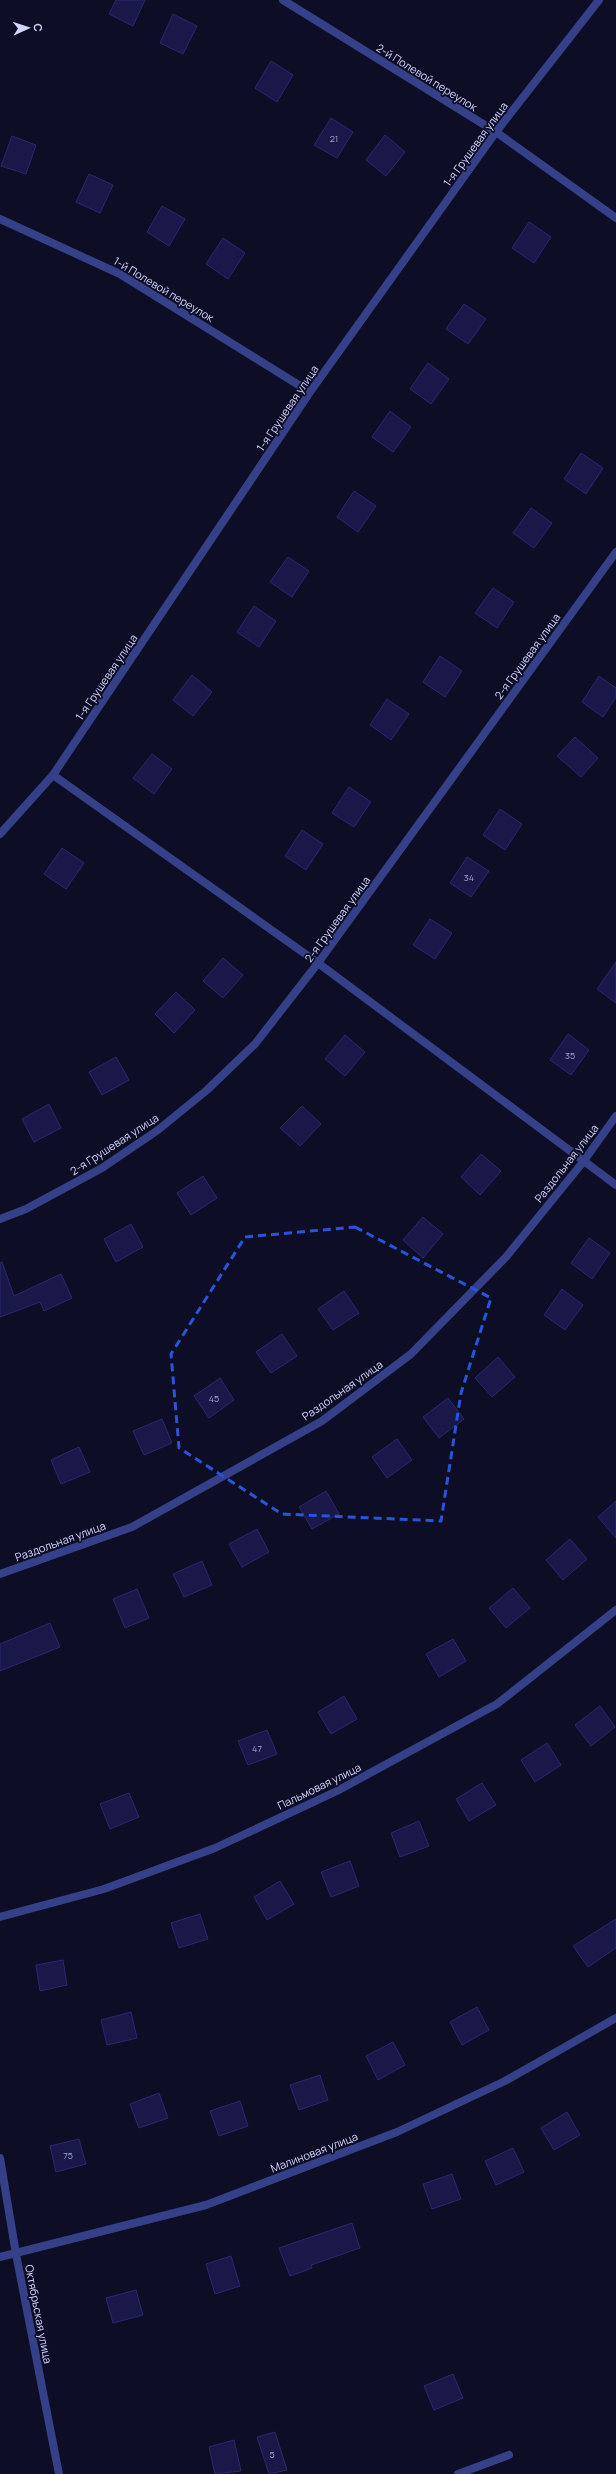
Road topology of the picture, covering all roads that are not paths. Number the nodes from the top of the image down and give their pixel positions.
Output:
1 (283, 0) edge
2 (599, 0) edge
3 (496, 132) junction
4 (616, 218) edge
5 (0, 219) edge
6 (310, 392) junction
7 (616, 552) edge
8 (53, 775) junction
9 (0, 834) edge
10 (318, 964) junction
11 (616, 1116) edge
12 (583, 1162) junction
13 (616, 1185) edge
14 (0, 1219) edge
15 (0, 1574) edge
16 (616, 1610) edge
17 (0, 1916) edge
18 (616, 2018) edge
19 (0, 2158) edge
20 (16, 2254) junction
21 (0, 2257) edge
22 (509, 2455) dead end
23 (59, 2474) edge
24 (458, 2474) edge

1 - 3 street, 2-й Полевой переулок
2 - 3 street, 1-я Грушевая улица
3 - 4 street, 2-й Полевой переулок
3 - 6 street, 1-я Грушевая улица
5 - 6 street, 1-й Полевой переулок
6 - 8 street, 1-я Грушевая улица
7 - 10 street, 2-я Грушевая улица
8 - 9 street, 1-я Грушевая улица
8 - 10 street
10 - 12 street
10 - 14 street, 2-я Грушевая улица
11 - 12 street, Раздольная улица
12 - 13 street
12 - 15 street, Раздольная улица
16 - 17 street, Пальмовая улица
18 - 20 street, Малиновая улица
19 - 20 street, Октябрьская улица
20 - 21 street, Малиновая улица
20 - 23 street, Октябрьская улица
22 - 24 street

